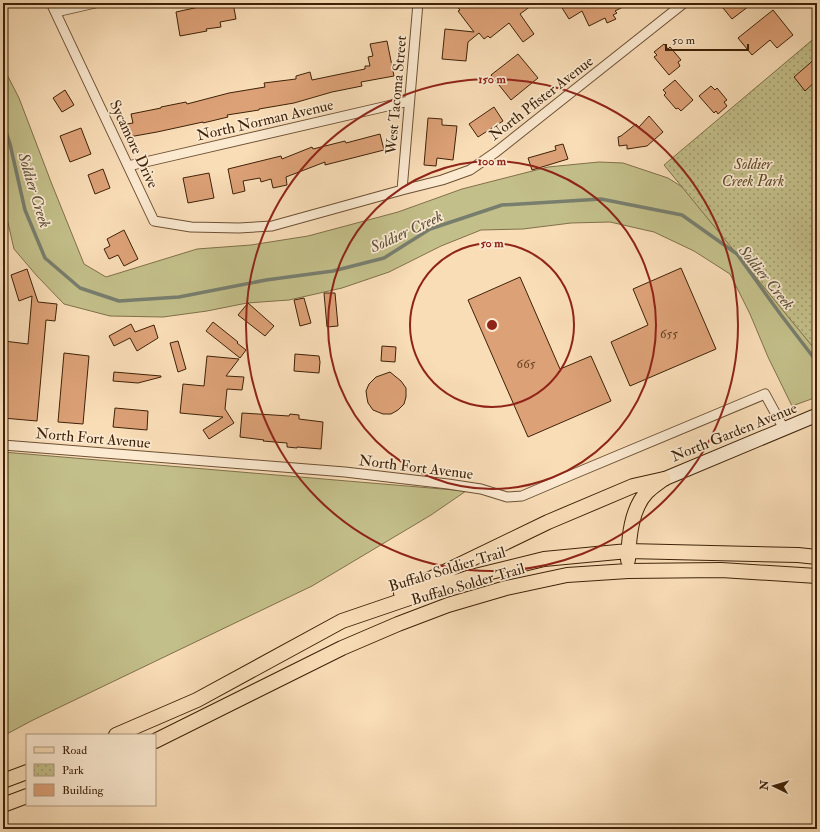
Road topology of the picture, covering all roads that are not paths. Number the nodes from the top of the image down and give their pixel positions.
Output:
1 (52, 3) edge
2 (95, 3) edge
3 (418, 3) edge
4 (684, 3) edge
5 (56, 12) junction
6 (409, 101) junction
7 (128, 166) junction
8 (402, 190) junction
9 (239, 228) joint
10 (817, 415) edge
11 (784, 429) junction
12 (3, 445) edge
13 (664, 479) junction
14 (628, 551) junction
15 (817, 557) edge
16 (628, 571) junction
17 (817, 576) edge
18 (342, 621) junction
19 (118, 734) edge
20 (156, 741) edge
21 (26, 772) edge
22 (3, 781) edge
23 (26, 796) edge
24 (3, 805) edge

1 - 5 street, Sycamore Drive
2 - 5 street
3 - 6 street, West Tacoma Street
4 - 8 street, North Pfister Avenue
5 - 7 street, Sycamore Drive
6 - 7 street, North Norman Avenue
6 - 8 street, West Tacoma Street
7 - 9 street, Sycamore Drive
8 - 9 street, North Pfister Avenue
10 - 11 street, North Garden Avenue
11 - 12 street, North Fort Avenue
11 - 13 street, North Garden Avenue
13 - 14 main road
13 - 18 main road
14 - 15 main road, Buffalo Soldier Trail
14 - 16 main road
14 - 18 main road, Buffalo Soldier Trail
16 - 17 main road, Buffalo Solder Trail
16 - 20 main road, Buffalo Solder Trail
18 - 19 main road, Buffalo Soldier Trail
21 - 22 main road
23 - 24 main road

